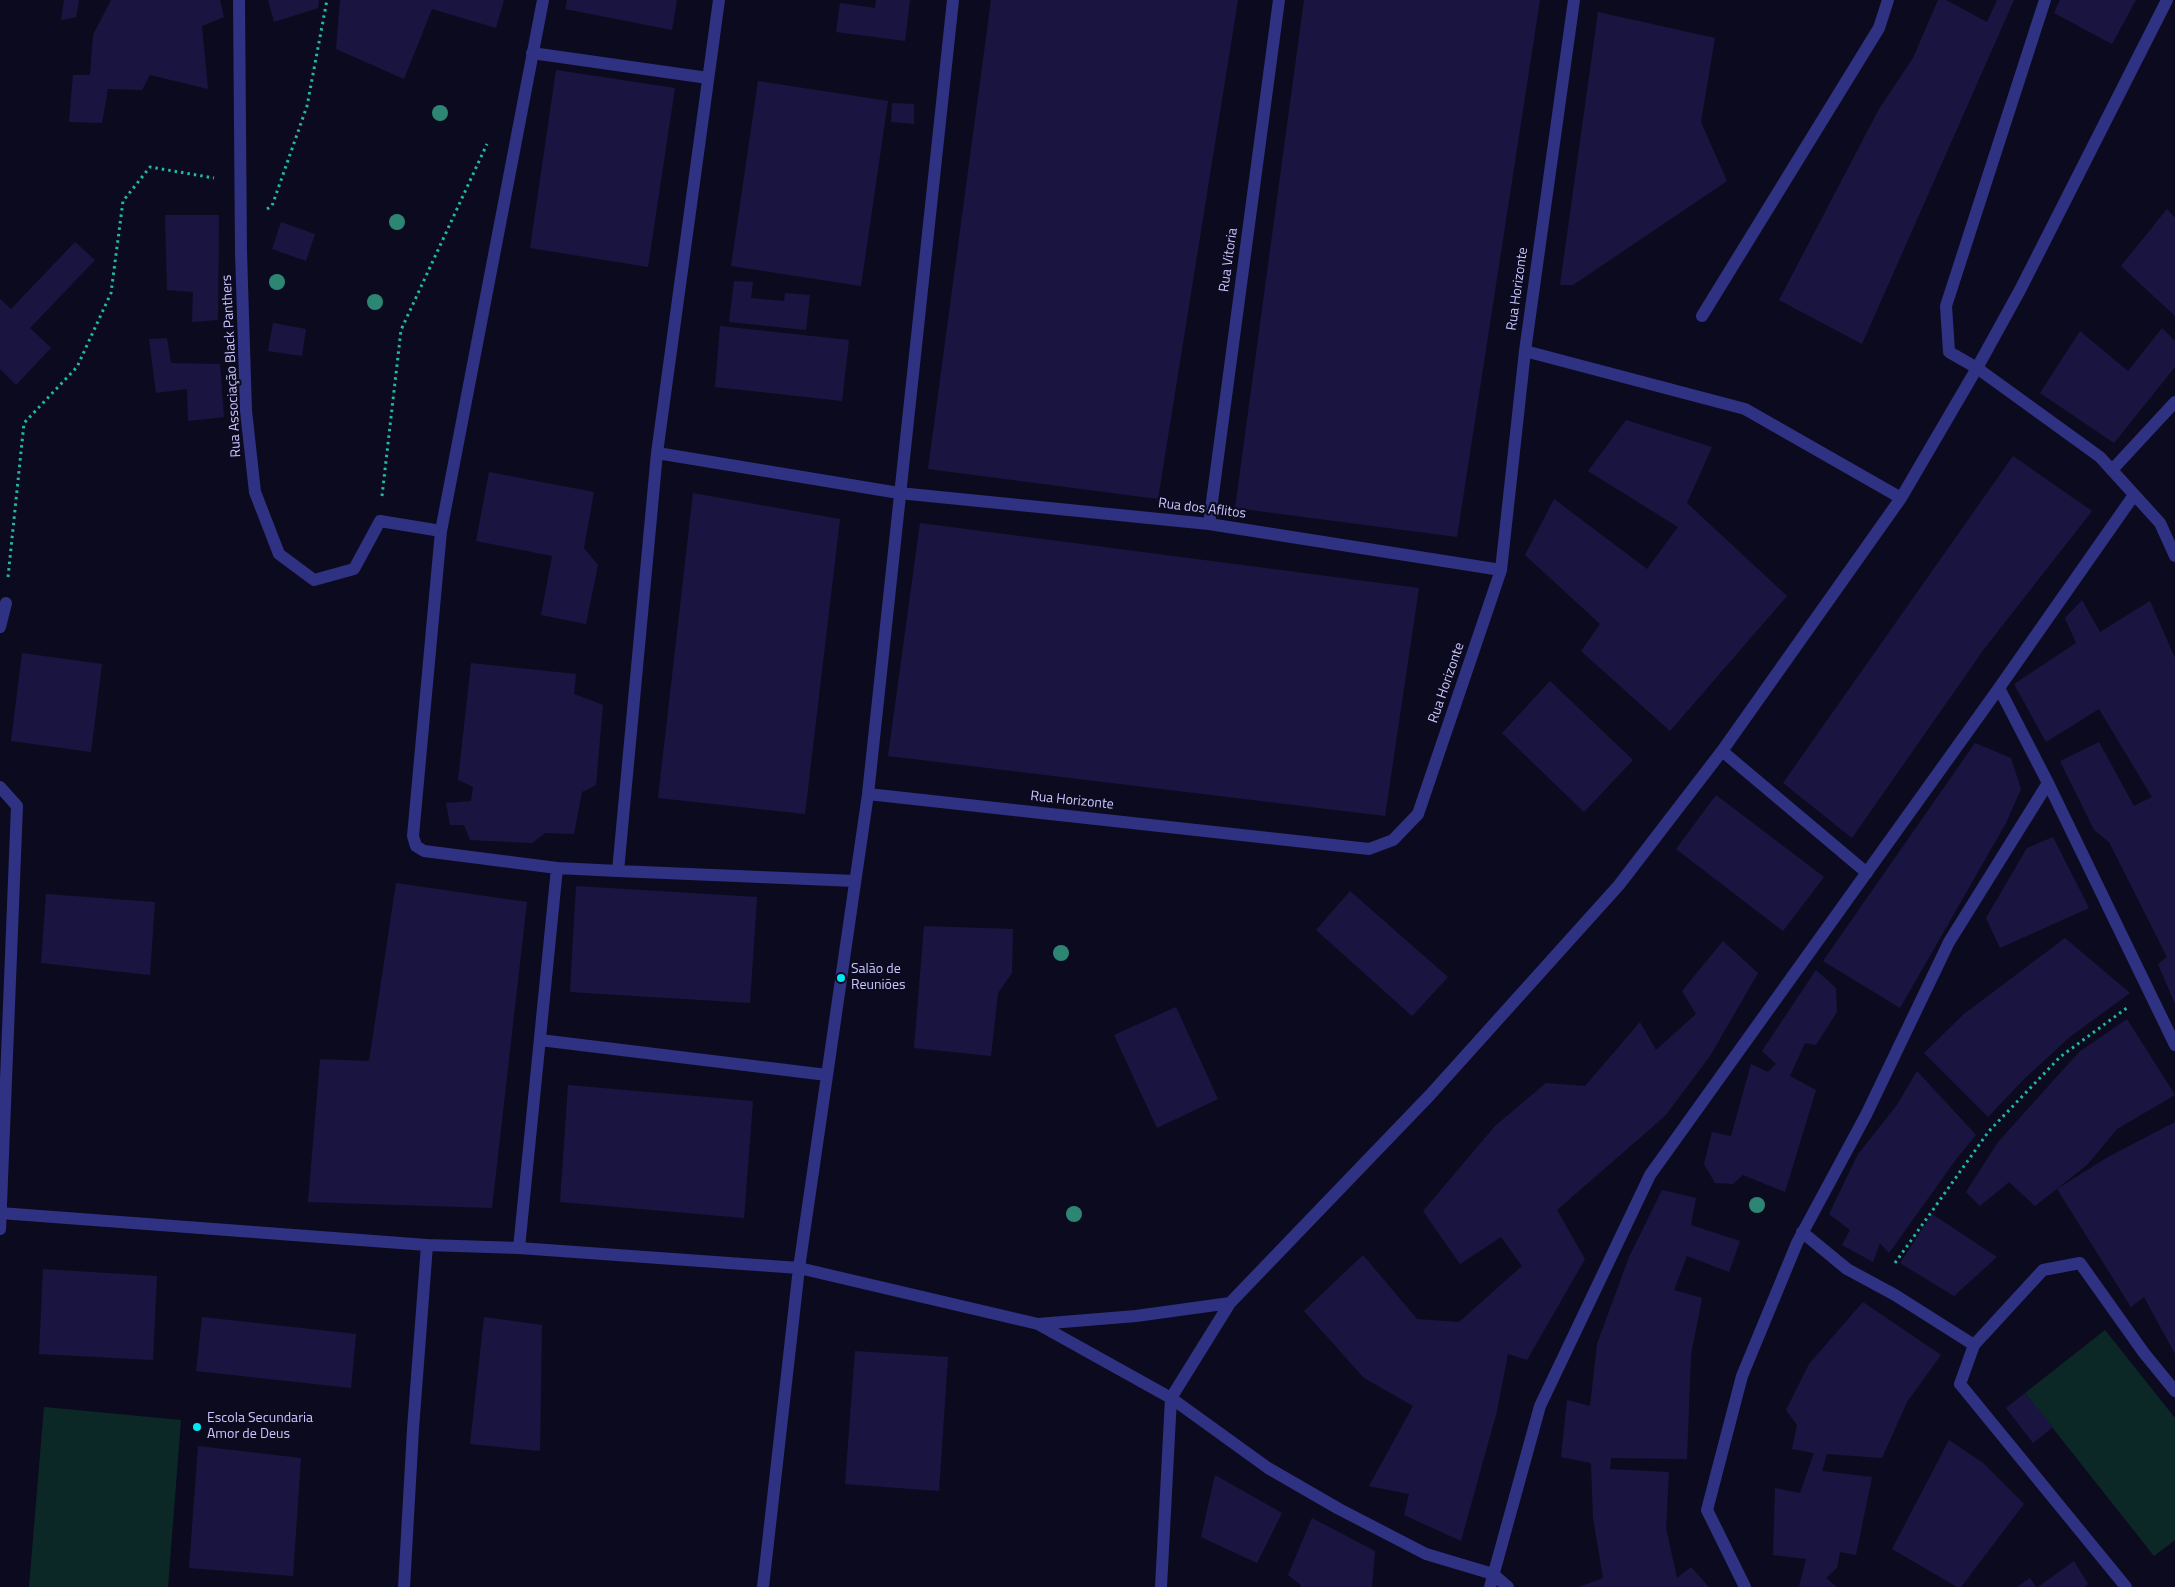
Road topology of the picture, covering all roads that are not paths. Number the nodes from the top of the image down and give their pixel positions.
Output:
1 (239, 0) edge
2 (543, 0) edge
3 (719, 0) edge
4 (953, 0) edge
5 (1279, 0) edge
6 (1574, 0) edge
7 (1888, 0) edge
8 (2045, 0) edge
9 (2167, 0) edge
10 (532, 53) junction
11 (708, 78) junction
12 (1702, 316) dead end
13 (1525, 351) junction
14 (1977, 368) junction
15 (2175, 402) edge
16 (657, 453) junction
17 (2112, 470) junction
18 (899, 493) junction
19 (2134, 495) junction
20 (1901, 498) junction
21 (1209, 524) junction
22 (441, 531) junction
23 (2175, 556) edge
24 (1500, 570) junction
25 (6, 602) road end
26 (0, 627) edge
27 (2000, 688) junction
28 (1722, 751) junction
29 (2048, 783) junction
30 (0, 787) edge
31 (868, 794) junction
32 (557, 868) junction
33 (618, 871) junction
34 (1867, 873) junction
35 (855, 881) junction
36 (5, 994) edge
37 (540, 1040) junction
38 (2175, 1045) edge
39 (827, 1075) junction
40 (0, 1213) edge
41 (0, 1229) edge
42 (1802, 1232) junction
43 (428, 1245) junction
44 (519, 1248) junction
45 (799, 1268) junction
46 (1230, 1303) junction
47 (1038, 1324) junction
48 (1974, 1345) junction
49 (2175, 1391) edge
50 (1171, 1398) junction
51 (1493, 1574) junction
52 (404, 1587) edge
53 (763, 1587) edge
54 (1161, 1587) edge
55 (1490, 1587) edge
56 (1508, 1587) edge
57 (1745, 1587) edge
58 (2126, 1587) edge

1 - 22 street, Rua Associação Black Panthers
2 - 10 street
3 - 11 street
4 - 18 street
5 - 21 street, Rua Vitoria
6 - 13 street, Rua Horizonte
7 - 12 street
8 - 14 street
9 - 14 street
10 - 11 street
10 - 22 street
11 - 16 street
13 - 20 street
13 - 24 street, Rua Horizonte
14 - 17 street
14 - 20 street
15 - 17 street
16 - 18 street, Rua dos Aflitos
16 - 33 street
17 - 19 street
18 - 21 street, Rua dos Aflitos
18 - 31 street
19 - 23 street
19 - 27 street
20 - 28 street
21 - 24 street, Rua dos Aflitos
22 - 32 street
24 - 31 street, Rua Horizonte
25 - 26 street
27 - 29 street
27 - 34 street
28 - 34 street
28 - 46 street
29 - 38 street
29 - 42 street
30 - 36 street
31 - 35 street
32 - 33 street
32 - 37 street
33 - 35 street
34 - 51 street
35 - 39 street
36 - 40 street
37 - 39 street
37 - 44 street
39 - 45 street
40 - 41 street
40 - 43 street
42 - 48 street
42 - 57 street
43 - 44 street
43 - 52 street
44 - 45 street
45 - 47 street
45 - 53 street
46 - 47 street
46 - 50 street
47 - 50 street
48 - 49 street
48 - 58 street
50 - 51 street
50 - 54 street
51 - 55 street
51 - 56 street

